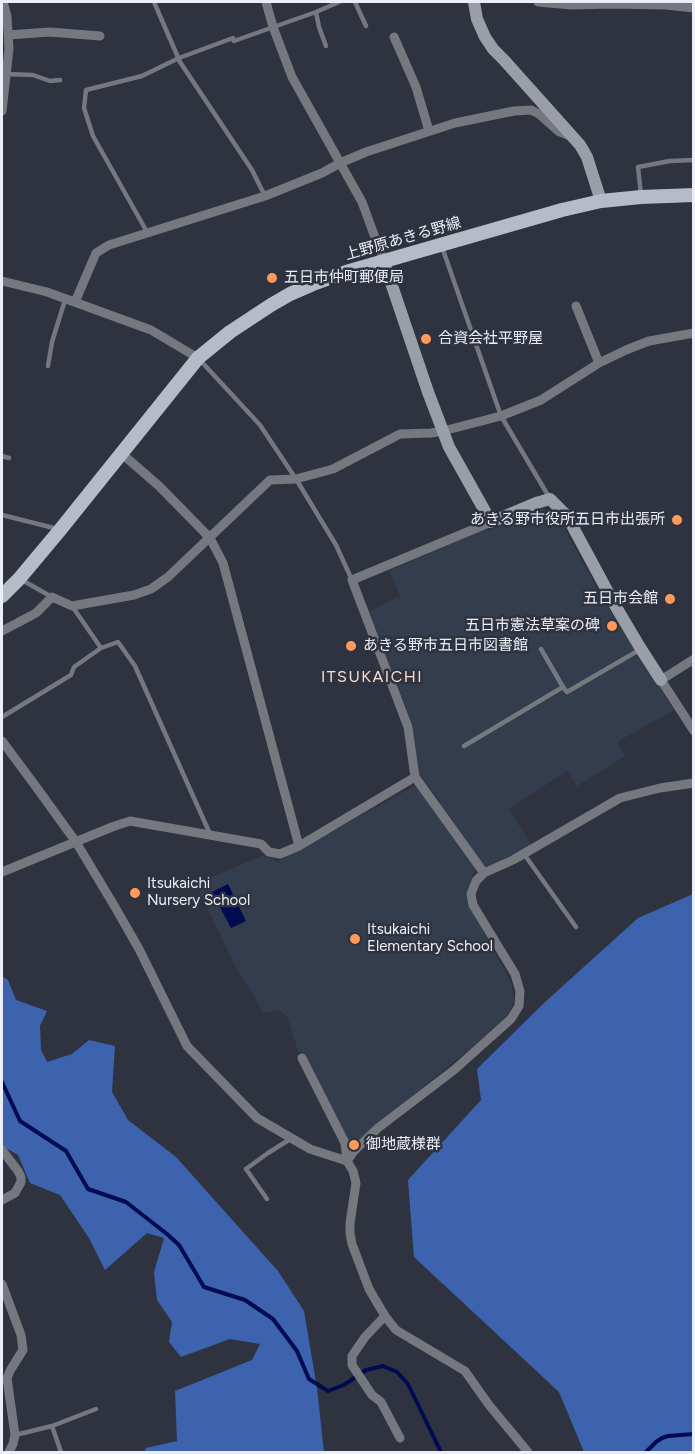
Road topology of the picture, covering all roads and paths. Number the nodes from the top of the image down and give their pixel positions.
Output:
1 (3, 2) edge
2 (154, 2) edge
3 (266, 2) edge
4 (339, 2) edge
5 (356, 2) edge
6 (474, 2) edge
7 (538, 2) edge
8 (572, 3) edge
9 (693, 8) edge
10 (316, 12) junction
11 (366, 26) dead end
12 (273, 27) junction
13 (8, 35) junction
14 (100, 36) dead end
15 (394, 37) dead end
16 (326, 46) dead end
17 (178, 58) junction
18 (5, 74) junction
19 (60, 80) dead end
20 (2, 111) edge
21 (429, 131) junction
22 (573, 137) junction
23 (693, 160) edge
24 (340, 163) junction
25 (693, 195) edge
26 (265, 196) junction
27 (641, 197) junction
28 (601, 201) junction
29 (148, 234) junction
30 (441, 245) junction
31 (384, 261) junction
32 (2, 280) edge
33 (70, 301) junction
34 (576, 306) dead end
35 (693, 333) edge
36 (198, 358) junction
37 (599, 363) junction
38 (48, 366) dead end
39 (501, 416) junction
40 (443, 431) junction
41 (121, 453) junction
42 (2, 456) edge
43 (9, 458) dead end
44 (296, 479) junction
45 (550, 500) junction
46 (2, 514) edge
47 (492, 522) junction
48 (60, 530) junction
49 (210, 538) junction
50 (20, 579) junction
51 (352, 580) junction
52 (2, 596) edge
53 (52, 597) junction
54 (72, 606) junction
55 (2, 631) edge
56 (101, 648) junction
57 (542, 649) dead end
58 (641, 649) junction
59 (693, 659) edge
60 (661, 680) junction
61 (563, 687) junction
62 (2, 717) edge
63 (693, 731) edge
64 (2, 741) edge
65 (464, 746) dead end
66 (415, 777) junction
67 (693, 783) edge
68 (211, 835) junction
69 (76, 842) junction
70 (299, 846) junction
71 (524, 854) junction
72 (2, 873) edge
73 (484, 873) junction
74 (576, 927) dead end
75 (302, 1058) dead end
76 (292, 1138) junction
77 (2, 1150) edge
78 (347, 1161) junction
79 (267, 1198) dead end
80 (2, 1200) edge
81 (2, 1288) edge
82 (385, 1316) junction
83 (96, 1409) dead end
84 (52, 1426) junction
85 (15, 1435) junction
86 (400, 1438) dead end
87 (9, 1452) edge
88 (61, 1452) edge
89 (528, 1452) edge

1 - 13 street
2 - 17 lane
3 - 12 street
4 - 10 lane
5 - 11 lane
6 - 22 street
7 - 8 street
8 - 9 street
10 - 12 lane
10 - 16 lane
12 - 17 lane
12 - 24 street
13 - 14 street
13 - 18 street
15 - 21 street
17 - 26 lane
17 - 29 lane
18 - 19 lane
18 - 20 street
21 - 22 street
21 - 24 street
22 - 28 street
23 - 27 lane
24 - 26 street
24 - 31 street
25 - 27 main road, 上野原あきる野線
26 - 29 street
27 - 28 main road, 上野原あきる野線
28 - 30 main road, 上野原あきる野線
29 - 33 street
30 - 31 main road, 上野原あきる野線
30 - 39 lane
31 - 36 main road, 上野原あきる野線
31 - 40 street
32 - 33 street
33 - 36 street
33 - 38 lane
34 - 37 street
35 - 37 street
36 - 41 main road, 上野原あきる野線
36 - 44 lane
37 - 39 street
39 - 40 street
39 - 45 lane
40 - 44 street
40 - 47 street
41 - 48 main road, 上野原あきる野線
41 - 49 street
42 - 43 lane
44 - 49 street
44 - 51 lane
45 - 47 street
45 - 58 street
46 - 48 lane
47 - 51 street
48 - 50 main road, 上野原あきる野線
49 - 54 street
49 - 70 street
50 - 52 main road, 上野原あきる野線
50 - 53 lane
51 - 66 street
53 - 54 street
53 - 55 street
54 - 56 lane
56 - 62 lane
56 - 68 lane
57 - 61 lane
58 - 60 street
58 - 61 lane
59 - 60 street
60 - 63 street
61 - 65 lane
64 - 69 street
66 - 70 street
66 - 73 street
67 - 71 street
68 - 69 street
68 - 70 street
69 - 72 street
69 - 76 street
71 - 73 street
71 - 74 lane
73 - 78 street
75 - 78 street
76 - 78 street
76 - 79 lane
77 - 80 street
78 - 82 street
81 - 85 street
82 - 86 street
82 - 89 street
83 - 84 lane
84 - 85 lane
84 - 88 lane
85 - 87 street

